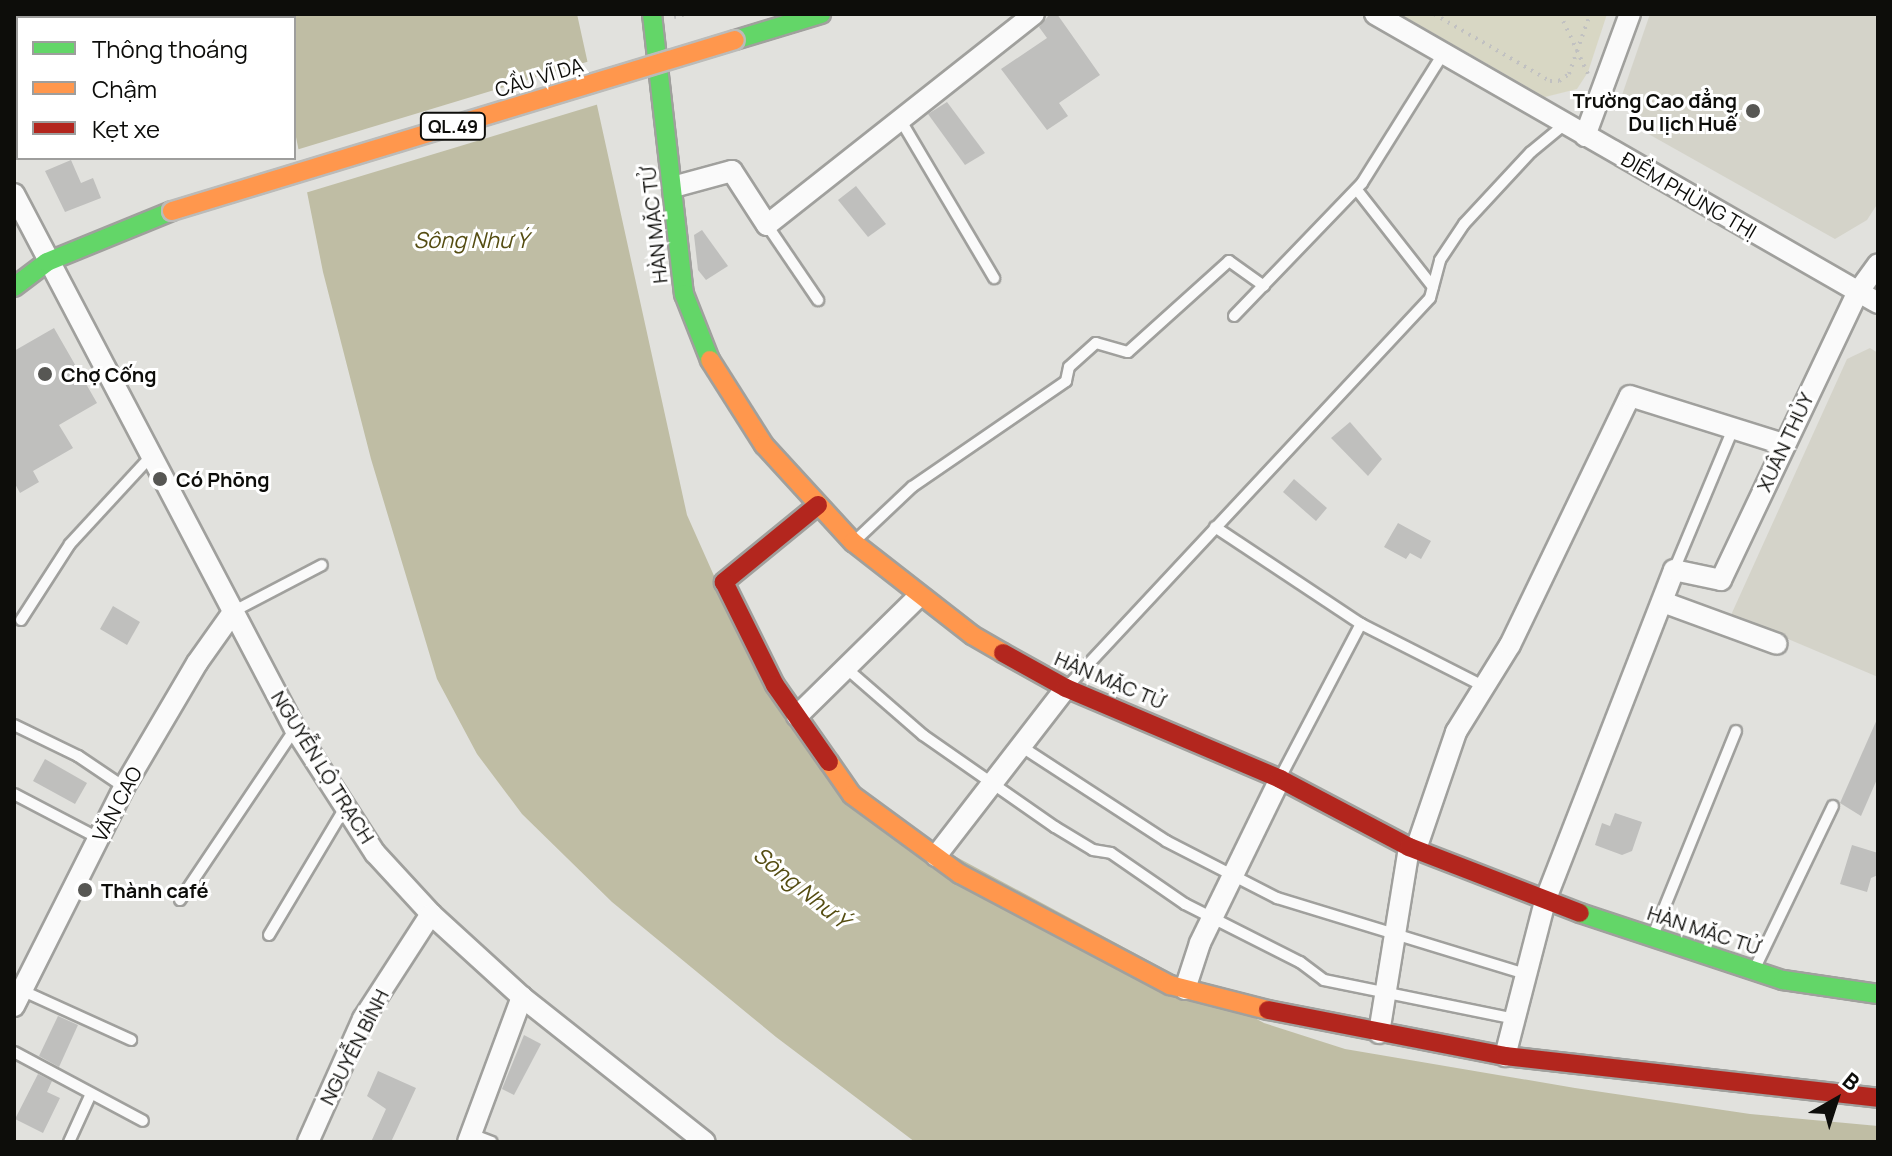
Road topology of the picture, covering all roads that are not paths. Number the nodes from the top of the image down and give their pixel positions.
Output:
1 (652, 14) edge
2 (821, 14) edge
3 (1034, 14) edge
4 (1375, 14) edge
5 (1630, 14) edge
6 (1443, 54) junction
7 (900, 119) junction
8 (1565, 124) junction
9 (1585, 136) junction
10 (673, 187) junction
11 (1357, 190) junction
12 (14, 194) edge
13 (767, 225) junction
14 (47, 262) junction
15 (1878, 264) edge
16 (994, 278) dead end
17 (1264, 286) junction
18 (14, 287) edge
19 (1433, 287) junction
20 (1858, 292) junction
21 (818, 300) dead end
22 (1878, 303) edge
23 (1234, 316) dead end
24 (1734, 427) junction
25 (1783, 444) junction
26 (152, 455) junction
27 (818, 505) junction
28 (1215, 527) junction
29 (853, 542) junction
30 (322, 565) dead end
31 (1674, 570) junction
32 (919, 596) junction
33 (1663, 602) junction
34 (234, 611) junction
35 (21, 620) dead end
36 (1361, 624) junction
37 (1777, 644) dead end
38 (846, 668) junction
39 (1481, 685) junction
40 (1066, 688) junction
41 (797, 716) junction
42 (14, 725) edge
43 (295, 729) junction
44 (1736, 731) dead end
45 (1022, 747) junction
46 (1280, 779) junction
47 (993, 784) junction
48 (124, 787) junction
49 (14, 794) edge
50 (1833, 806) dead end
51 (344, 809) junction
52 (98, 838) junction
53 (1412, 848) junction
54 (936, 856) junction
55 (1232, 877) junction
56 (180, 900) dead end
57 (1545, 901) junction
58 (431, 914) junction
59 (1212, 918) junction
60 (1395, 934) junction
61 (269, 935) dead end
62 (1652, 937) junction
63 (14, 956) edge
64 (34, 964) junction
65 (1754, 970) junction
66 (1527, 975) junction
67 (1185, 989) junction
68 (1386, 991) junction
69 (1878, 994) edge
70 (522, 997) junction
71 (18, 998) edge
72 (1516, 1019) junction
73 (1379, 1033) junction
74 (131, 1040) dead end
75 (14, 1052) edge
76 (1505, 1056) junction
77 (90, 1096) junction
78 (1878, 1098) edge
79 (143, 1121) dead end
80 (469, 1138) edge
81 (697, 1140) edge
82 (69, 1142) edge
83 (308, 1142) edge
84 (492, 1142) edge

1 - 10 main road, HÀN MẶC TỬ
2 - 14 main road, CẦU VĨ DẠ / QL.49, bridge
3 - 7 street
4 - 6 street, ĐIỀM PHÙNG THỊ
5 - 9 street
6 - 8 street, ĐIỀM PHÙNG THỊ
6 - 11 lane
7 - 13 street
7 - 16 lane
8 - 9 street, ĐIỀM PHÙNG THỊ
8 - 19 lane
9 - 20 street, ĐIỀM PHÙNG THỊ
10 - 13 street
10 - 27 main road, HÀN MẶC TỬ
11 - 17 lane
11 - 19 lane
12 - 14 street, NGUYỄN LỘ TRẠCH
13 - 21 lane
14 - 18 main road, QL.49
14 - 26 street, NGUYỄN LỘ TRẠCH
15 - 20 street, XUÂN THỦY
17 - 23 lane
17 - 29 lane
19 - 28 lane
20 - 22 street, ĐIỀM PHÙNG THỊ
20 - 25 street, XUÂN THỦY
24 - 25 street
24 - 31 lane
24 - 39 street
25 - 31 street, XUÂN THỦY
26 - 34 street, NGUYỄN LỘ TRẠCH
26 - 35 lane
27 - 29 main road, HÀN MẶC TỬ
27 - 41 main road
28 - 36 lane
28 - 40 lane
29 - 32 main road, HÀN MẶC TỬ
30 - 34 lane
31 - 33 street
32 - 38 street
32 - 40 main road, HÀN MẶC TỬ
33 - 37 street
33 - 57 street
34 - 43 street, NGUYỄN LỘ TRẠCH
34 - 48 street, VĂN CAO
36 - 39 lane
36 - 46 lane
38 - 41 street
38 - 47 lane
39 - 53 street
40 - 45 street
40 - 46 main road, HÀN MẶC TỬ
41 - 54 main road
42 - 48 lane
43 - 51 street, NGUYỄN LỘ TRẠCH
43 - 56 lane
44 - 62 lane
45 - 47 street
45 - 55 lane
46 - 53 main road, HÀN MẶC TỬ
46 - 55 street
47 - 54 street
47 - 59 lane
48 - 52 street, VĂN CAO
49 - 52 lane
50 - 65 lane
51 - 58 street, NGUYỄN LỘ TRẠCH
51 - 61 lane
52 - 64 street, VĂN CAO
53 - 57 main road, HÀN MẶC TỬ
53 - 60 street
54 - 67 main road
55 - 59 street
55 - 60 lane
57 - 62 main road, HÀN MẶC TỬ
57 - 66 street
58 - 70 street, NGUYỄN LỘ TRẠCH
58 - 83 street, NGUYỄN BÍNH
59 - 67 street
59 - 68 lane
60 - 66 lane
60 - 68 street
62 - 65 main road, HÀN MẶC TỬ
63 - 64 street
64 - 71 street, VĂN CAO
65 - 69 main road, HÀN MẶC TỬ
66 - 72 street
67 - 73 main road
68 - 72 lane
68 - 73 street
70 - 80 street
70 - 81 street, NGUYỄN LỘ TRẠCH
71 - 74 lane
72 - 76 street
73 - 76 main road
75 - 77 lane
76 - 78 main road
77 - 79 lane
77 - 82 lane
80 - 84 lane

